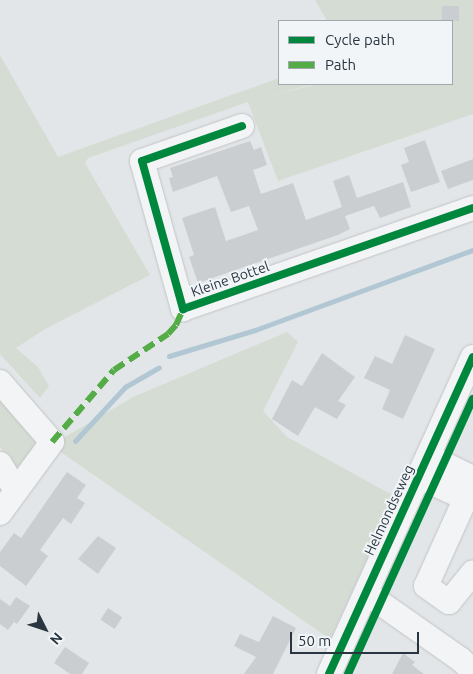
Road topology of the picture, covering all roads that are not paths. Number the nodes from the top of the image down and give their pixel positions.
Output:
1 (242, 126) dead end
2 (473, 208) edge
3 (473, 357) edge
4 (0, 382) edge
5 (0, 464) edge
6 (423, 466) junction
7 (471, 487) edge
8 (16, 491) junction
9 (0, 513) edge
10 (473, 572) edge
11 (366, 592) junction
12 (473, 672) edge
13 (329, 674) edge

1 - 2 street, Kleine Bottel
3 - 6 street, Helmondseweg
4 - 8 street
5 - 8 street
6 - 7 street
6 - 11 street, Helmondseweg
7 - 10 street
8 - 9 street
11 - 12 street
11 - 13 street, Helmondseweg

